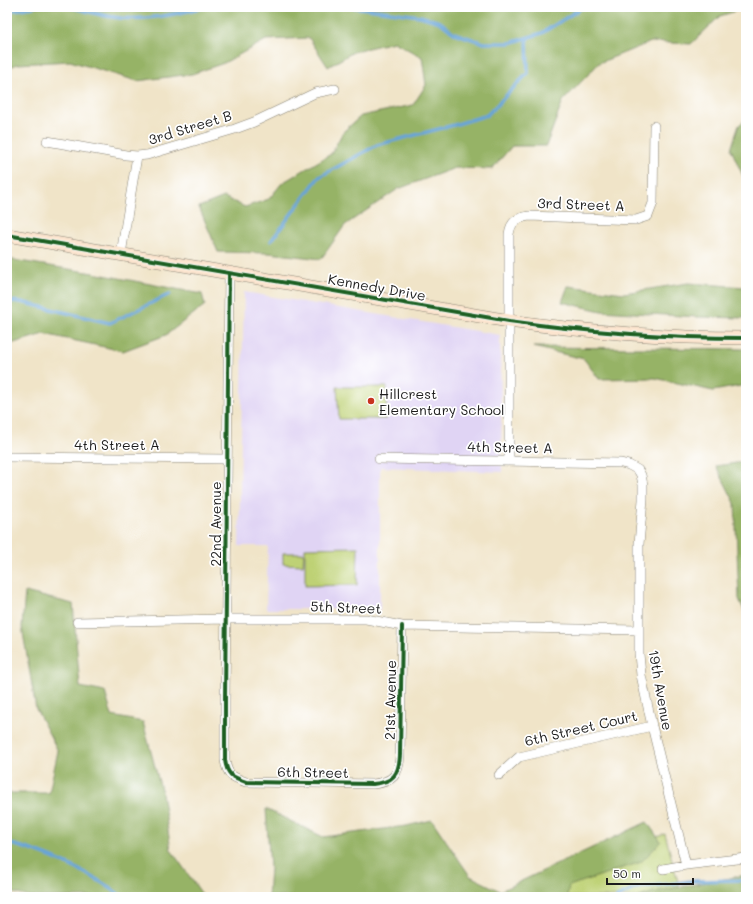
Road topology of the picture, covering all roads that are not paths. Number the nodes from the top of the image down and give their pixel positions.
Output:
1 (335, 89) dead end
2 (654, 126) dead end
3 (47, 141) dead end
4 (137, 156) junction
5 (7, 235) edge
6 (121, 254) junction
7 (229, 274) junction
8 (509, 321) junction
9 (746, 338) edge
10 (7, 457) edge
11 (227, 459) junction
12 (380, 460) dead end
13 (509, 461) junction
14 (638, 470) joint
15 (226, 619) junction
16 (77, 622) dead end
17 (402, 626) junction
18 (638, 630) junction
19 (652, 726) junction
20 (229, 773) joint
21 (396, 774) joint
22 (499, 775) dead end
23 (746, 858) edge
24 (686, 864) junction
25 (663, 869) dead end

1 - 4 street, 3rd Street B
2 - 8 street, 3rd Street A
3 - 4 street, 3rd Street B
4 - 6 street
5 - 6 street, Kennedy Drive
6 - 7 street, Kennedy Drive
7 - 8 street, Kennedy Drive
7 - 11 street, 22nd Avenue
8 - 9 street, Kennedy Drive
8 - 13 street
10 - 11 street, 4th Street A
11 - 15 street, 22nd Avenue
12 - 13 street, 4th Street A
13 - 14 street, 4th Street A
14 - 18 street, 19th Avenue
15 - 16 street, 5th Street
15 - 17 street, 5th Street
15 - 20 street, 22nd Avenue
17 - 18 street, 5th Street
17 - 21 street, 21st Avenue
18 - 19 street, 19th Avenue
19 - 22 street, 6th Street Court
19 - 24 street, 19th Avenue
20 - 21 street, 6th Street
23 - 24 street
24 - 25 street

